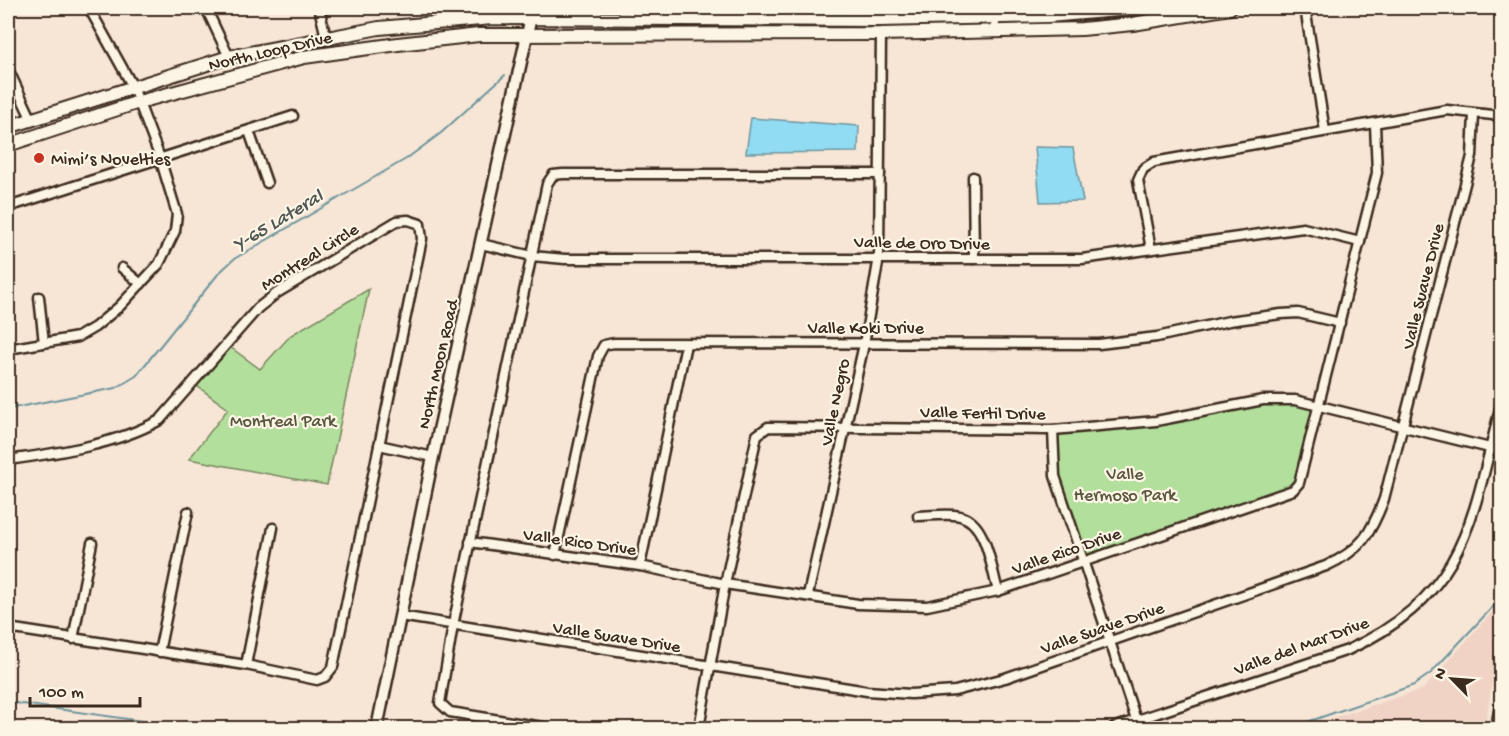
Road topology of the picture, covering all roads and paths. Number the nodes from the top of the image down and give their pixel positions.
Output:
1 (89, 8) edge
2 (206, 8) edge
3 (318, 8) edge
4 (1140, 8) edge
5 (1230, 8) edge
6 (1305, 8) edge
7 (633, 12) edge
8 (996, 12) edge
9 (532, 13) edge
10 (996, 32) junction
11 (527, 34) junction
12 (881, 34) junction
13 (326, 37) junction
14 (229, 57) junction
15 (8, 69) edge
16 (133, 87) junction
17 (139, 102) junction
18 (1474, 114) junction
19 (293, 116) dead end
20 (1502, 117) edge
21 (31, 118) junction
22 (1375, 124) junction
23 (8, 127) edge
24 (249, 131) junction
25 (1325, 132) junction
26 (8, 145) edge
27 (160, 158) junction
28 (880, 174) junction
29 (973, 177) dead end
30 (267, 183) dead end
31 (8, 207) edge
32 (1360, 242) junction
33 (481, 244) junction
34 (1151, 249) junction
35 (532, 256) junction
36 (879, 257) junction
37 (974, 259) junction
38 (122, 268) dead end
39 (141, 284) junction
40 (39, 297) dead end
41 (1340, 323) junction
42 (44, 343) junction
43 (686, 344) junction
44 (864, 344) junction
45 (8, 349) edge
46 (1502, 401) edge
47 (1318, 406) junction
48 (846, 426) junction
49 (1403, 428) junction
50 (1053, 430) junction
51 (379, 444) junction
52 (1490, 448) junction
53 (1502, 451) edge
54 (434, 458) junction
55 (8, 460) edge
56 (188, 512) dead end
57 (918, 516) dead end
58 (273, 528) dead end
59 (470, 542) junction
60 (92, 543) dead end
61 (555, 555) junction
62 (1082, 561) junction
63 (640, 566) junction
64 (725, 584) junction
65 (998, 591) junction
66 (808, 595) junction
67 (400, 616) junction
68 (453, 626) junction
69 (8, 628) edge
70 (73, 639) junction
71 (1111, 642) junction
72 (159, 652) junction
73 (246, 665) junction
74 (710, 668) junction
75 (1502, 699) edge
76 (1136, 720) junction
77 (377, 729) edge
78 (549, 729) edge
79 (699, 729) edge
80 (1113, 729) edge
81 (1497, 729) edge

1 - 16 street
2 - 14 street
3 - 13 street
4 - 8 main road, North Loop Drive
5 - 10 main road, North Loop Drive
6 - 25 street
7 - 8 main road, North Loop Drive
7 - 9 main road, North Loop Drive
8 - 10 street
9 - 11 street, North Moon Road
9 - 13 main road, North Loop Drive
10 - 12 main road, North Loop Drive
11 - 12 main road, North Loop Drive
11 - 17 main road, North Loop Drive
11 - 33 street, North Moon Road
12 - 28 street, Valle Negro
13 - 14 main road, North Loop Drive
14 - 16 main road, North Loop Drive
15 - 21 street
16 - 17 street
16 - 21 main road, North Loop Drive
17 - 26 main road, North Loop Drive
17 - 27 street
18 - 20 street
18 - 22 street
18 - 49 street, Valle Suave Drive
19 - 24 street
21 - 23 main road, North Loop Drive
22 - 25 street
22 - 32 street, Valle Rico Drive
24 - 27 street
24 - 30 street
25 - 34 street
27 - 31 street
27 - 39 street
28 - 35 street
28 - 36 street, Valle Negro
29 - 37 street
32 - 34 street, Valle de Oro Drive
32 - 41 street, Valle Rico Drive
33 - 35 street, Valle de Oro Drive
33 - 54 street, North Moon Road
34 - 37 street, Valle de Oro Drive
35 - 36 street, Valle de Oro Drive
35 - 59 street
36 - 37 street, Valle de Oro Drive
36 - 44 street, Valle Negro
38 - 39 street
39 - 42 street
40 - 42 street
41 - 44 street, Valle Koki Drive
41 - 47 street, Valle Rico Drive
42 - 45 street
43 - 44 street, Valle Koki Drive
43 - 61 street, Valle Koki Drive
43 - 63 street
44 - 48 street, Valle Negro
46 - 52 street, Valle del Mar Drive
47 - 49 street, Valle Fertil Drive
47 - 50 street, Valle Fertil Drive
47 - 62 street, Valle Rico Drive
48 - 50 street, Valle Fertil Drive
48 - 64 street, Valle Fertil Drive
48 - 66 street, Valle Negro
49 - 52 street, Valle Fertil Drive
49 - 71 street, Valle Suave Drive
50 - 62 street
51 - 54 street
51 - 55 street, Montreal Circle
51 - 73 street, Montreal Circle
52 - 53 street, Valle Fertil Drive
52 - 76 street, Valle del Mar Drive
54 - 67 street, North Moon Road
56 - 72 street
57 - 65 street
58 - 73 street
59 - 61 street, Valle Rico Drive
59 - 68 street
60 - 70 street
61 - 63 street, Valle Rico Drive
62 - 65 street, Valle Rico Drive
62 - 71 street
63 - 64 street, Valle Rico Drive
64 - 66 street, Valle Rico Drive
64 - 74 street, Valle Fertil Drive
65 - 66 street, Valle Rico Drive
67 - 68 street, Valle Suave Drive
67 - 77 street, North Moon Road
68 - 74 street, Valle Suave Drive
68 - 78 street
69 - 70 street, Montreal Circle
70 - 72 street, Montreal Circle
71 - 74 street, Valle Suave Drive
71 - 76 street
72 - 73 street, Montreal Circle
74 - 79 street, Valle Fertil Drive
75 - 81 street
76 - 80 street, Valle del Mar Drive

